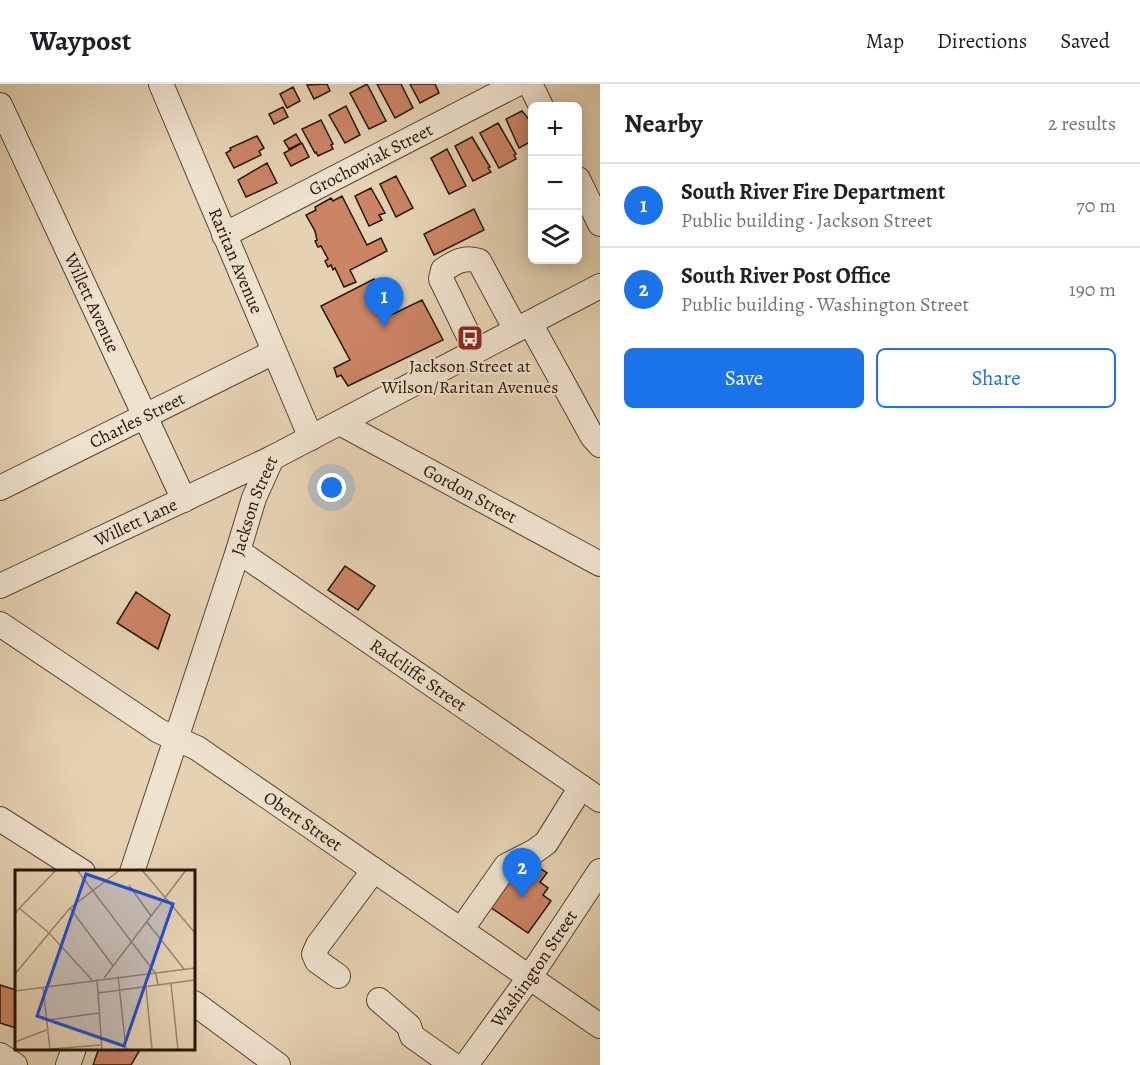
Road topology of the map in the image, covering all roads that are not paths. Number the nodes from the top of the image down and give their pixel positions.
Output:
1 (161, 84) edge
2 (517, 84) edge
3 (530, 84) edge
4 (540, 102) edge
5 (0, 105) edge
6 (582, 187) edge
7 (600, 224) edge
8 (224, 235) junction
9 (600, 286) edge
10 (523, 327) junction
11 (476, 351) junction
12 (274, 352) junction
13 (144, 417) junction
14 (340, 423) junction
15 (311, 438) junction
16 (600, 446) edge
17 (272, 458) junction
18 (0, 488) edge
19 (184, 500) junction
20 (238, 551) junction
21 (600, 564) edge
22 (0, 586) edge
23 (0, 624) edge
24 (176, 739) junction
25 (591, 794) edge
26 (0, 819) edge
27 (80, 870) edge
28 (133, 870) edge
29 (374, 870) junction
30 (600, 871) edge
31 (461, 930) junction
32 (338, 976) dead end
33 (529, 978) junction
34 (379, 1000) dead end
35 (195, 1004) edge
36 (600, 1026) edge
37 (73, 1050) edge
38 (0, 1055) edge
39 (15, 1065) edge
40 (68, 1065) edge
41 (278, 1065) edge
42 (453, 1065) edge
43 (466, 1065) edge

1 - 8 street, Raritan Avenue
2 - 8 street, Grochowiak Street
3 - 4 street
5 - 13 street, Willett Avenue
6 - 7 street
8 - 12 street, Raritan Avenue
9 - 10 street, Jackson Street
10 - 11 street, Jackson Street
10 - 11 street
10 - 16 street
11 - 14 street, Jackson Street
12 - 13 street, Charles Street
12 - 15 street, Raritan Avenue
13 - 18 street, Charles Street
13 - 19 street, Willett Avenue
14 - 15 street, Jackson Street
14 - 21 street, Gordon Street
15 - 17 street, Jackson Street
17 - 19 street, Willett Lane
17 - 20 street, Jackson Street
19 - 22 street, Willett Lane
20 - 24 street, Jackson Street
20 - 25 street, Radcliffe Street
23 - 24 street, Obert Street
24 - 28 street, Jackson Street
24 - 29 street, Obert Street
25 - 31 street
26 - 27 street
29 - 31 street, Obert Street
29 - 32 street
30 - 33 street, Washington Street
31 - 33 street, Obert Street
33 - 36 street, Obert Street
33 - 43 street, Washington Street
34 - 42 street
35 - 41 street
37 - 40 street
38 - 39 street

